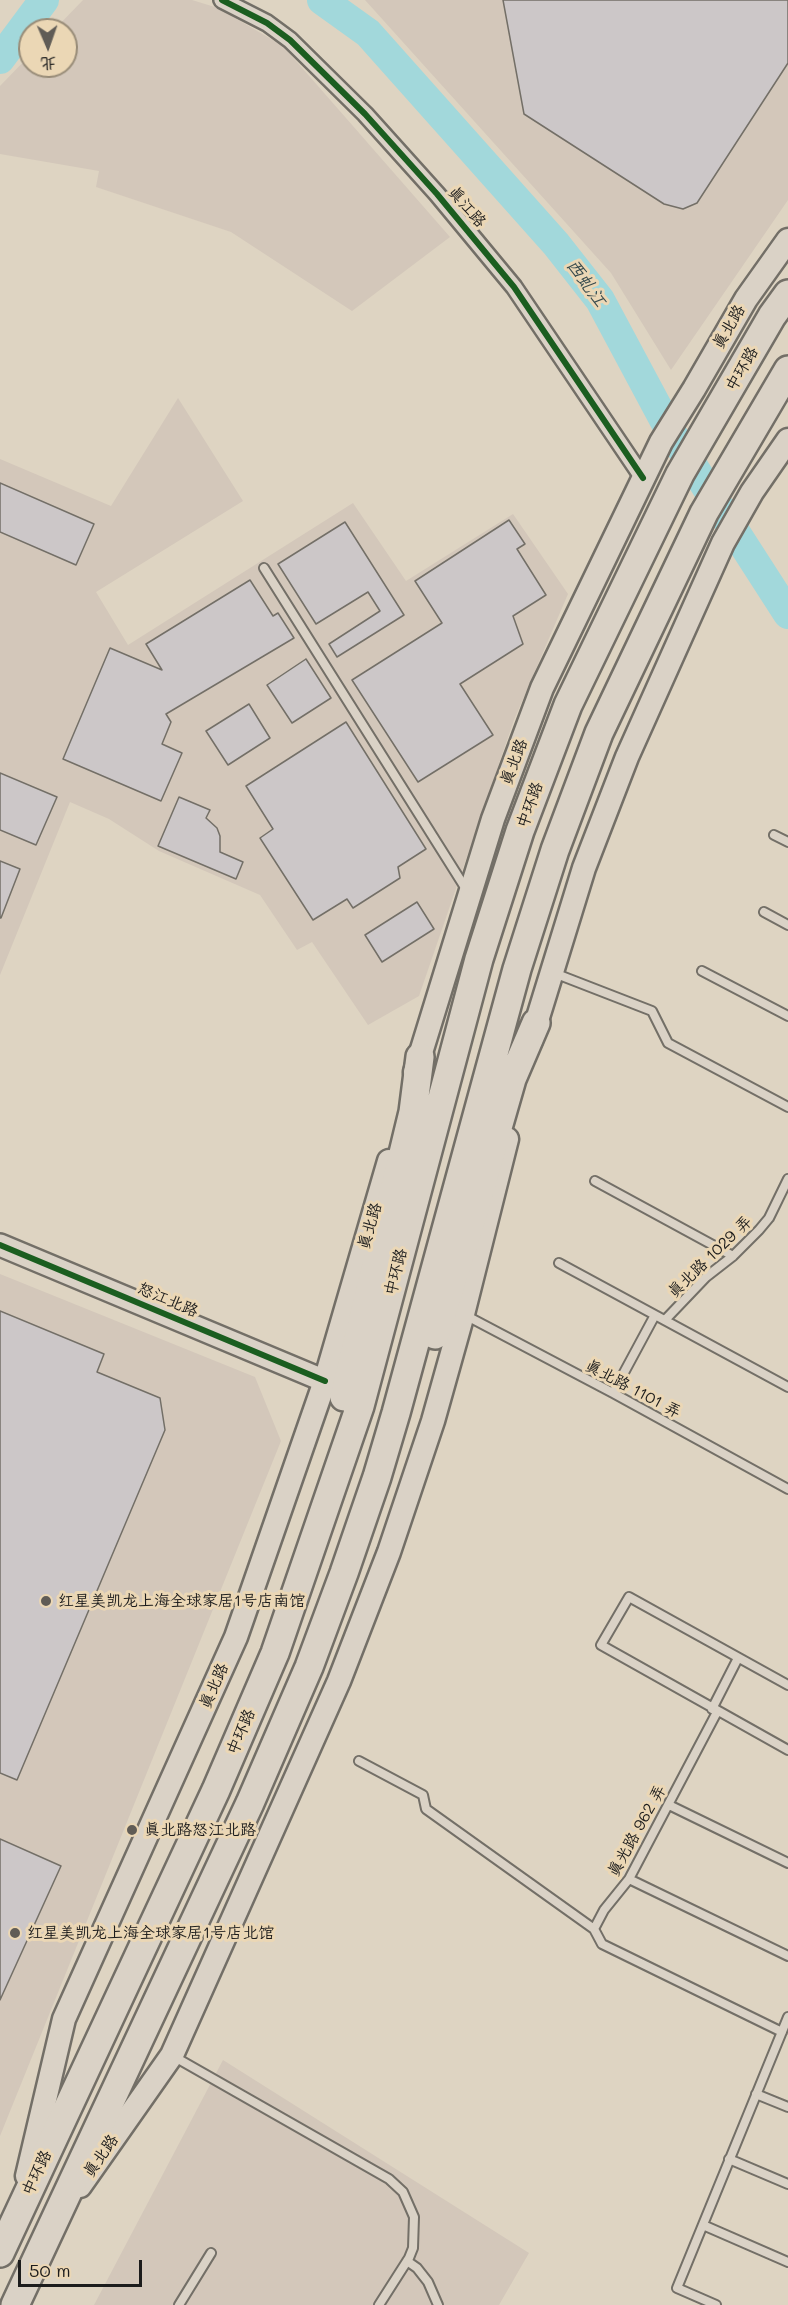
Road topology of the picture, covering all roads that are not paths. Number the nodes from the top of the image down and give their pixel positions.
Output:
1 (222, 0) edge
2 (788, 240) edge
3 (788, 294) edge
4 (788, 370) edge
5 (788, 440) edge
6 (644, 478) junction
7 (264, 568) dead end
8 (774, 835) dead end
9 (788, 842) edge
10 (469, 894) junction
11 (764, 912) dead end
12 (788, 926) edge
13 (702, 971) dead end
14 (552, 972) junction
15 (788, 1016) edge
16 (536, 1023) junction
17 (420, 1057) junction
18 (788, 1107) edge
19 (788, 1179) edge
20 (595, 1181) dead end
21 (0, 1245) edge
22 (733, 1256) junction
23 (559, 1263) dead end
24 (463, 1314) junction
25 (655, 1315) junction
26 (665, 1320) junction
27 (325, 1381) junction
28 (788, 1387) edge
29 (613, 1393) junction
30 (376, 1477) junction
31 (788, 1489) edge
32 (275, 1653) junction
33 (738, 1658) junction
34 (788, 1685) edge
35 (715, 1711) junction
36 (788, 1750) edge
37 (359, 1761) dead end
38 (669, 1805) junction
39 (788, 1863) edge
40 (629, 1880) junction
41 (594, 1929) junction
42 (788, 1956) edge
43 (788, 2017) edge
44 (784, 2030) edge
45 (172, 2055) junction
46 (756, 2094) junction
47 (788, 2107) edge
48 (729, 2159) junction
49 (788, 2184) edge
50 (703, 2225) junction
51 (0, 2235) edge
52 (0, 2253) edge
53 (211, 2253) dead end
54 (407, 2261) junction
55 (788, 2262) edge
56 (15, 2305) edge
57 (27, 2305) edge
58 (179, 2305) edge
59 (379, 2305) edge
60 (438, 2305) edge
61 (716, 2305) edge

1 - 6 street, 真江路
2 - 6 main road, 真北路
3 - 32 highway, 中环路
4 - 30 highway
5 - 14 main road, 真北路
6 - 10 main road, 真北路
7 - 10 lane
8 - 9 lane
10 - 17 main road, 真北路
11 - 12 lane
13 - 15 lane
14 - 16 main road, 真北路
14 - 18 lane
16 - 24 main road, 真北路
16 - 30 highway
17 - 27 main road, 真北路
17 - 32 highway
19 - 22 lane, 真北路 1029 弄
20 - 22 lane
21 - 27 street, 怒江北路
22 - 26 lane, 真北路 1029 弄
23 - 25 lane, 真北路 1029 弄
24 - 29 lane, 真北路 1101 弄
24 - 45 main road, 真北路
25 - 26 lane, 真北路 1029 弄
25 - 29 lane
26 - 28 lane, 真北路 1029 弄
27 - 51 main road, 真北路
29 - 31 lane, 真北路 1101 弄
30 - 56 highway
32 - 52 highway, 中环路
33 - 34 lane
33 - 35 lane, 真光路 962 弄
33 - 35 lane
35 - 36 lane
35 - 38 lane, 真光路 962 弄
37 - 41 lane
38 - 39 lane
38 - 40 lane, 真光路 962 弄
40 - 41 lane, 真光路 962 弄
40 - 42 lane
41 - 44 lane
43 - 44 lane
44 - 46 lane
45 - 54 lane
45 - 57 main road, 真北路
46 - 47 lane
46 - 48 lane
48 - 49 lane
48 - 50 lane
50 - 55 lane
50 - 61 lane
53 - 58 lane
54 - 59 lane
54 - 60 lane

